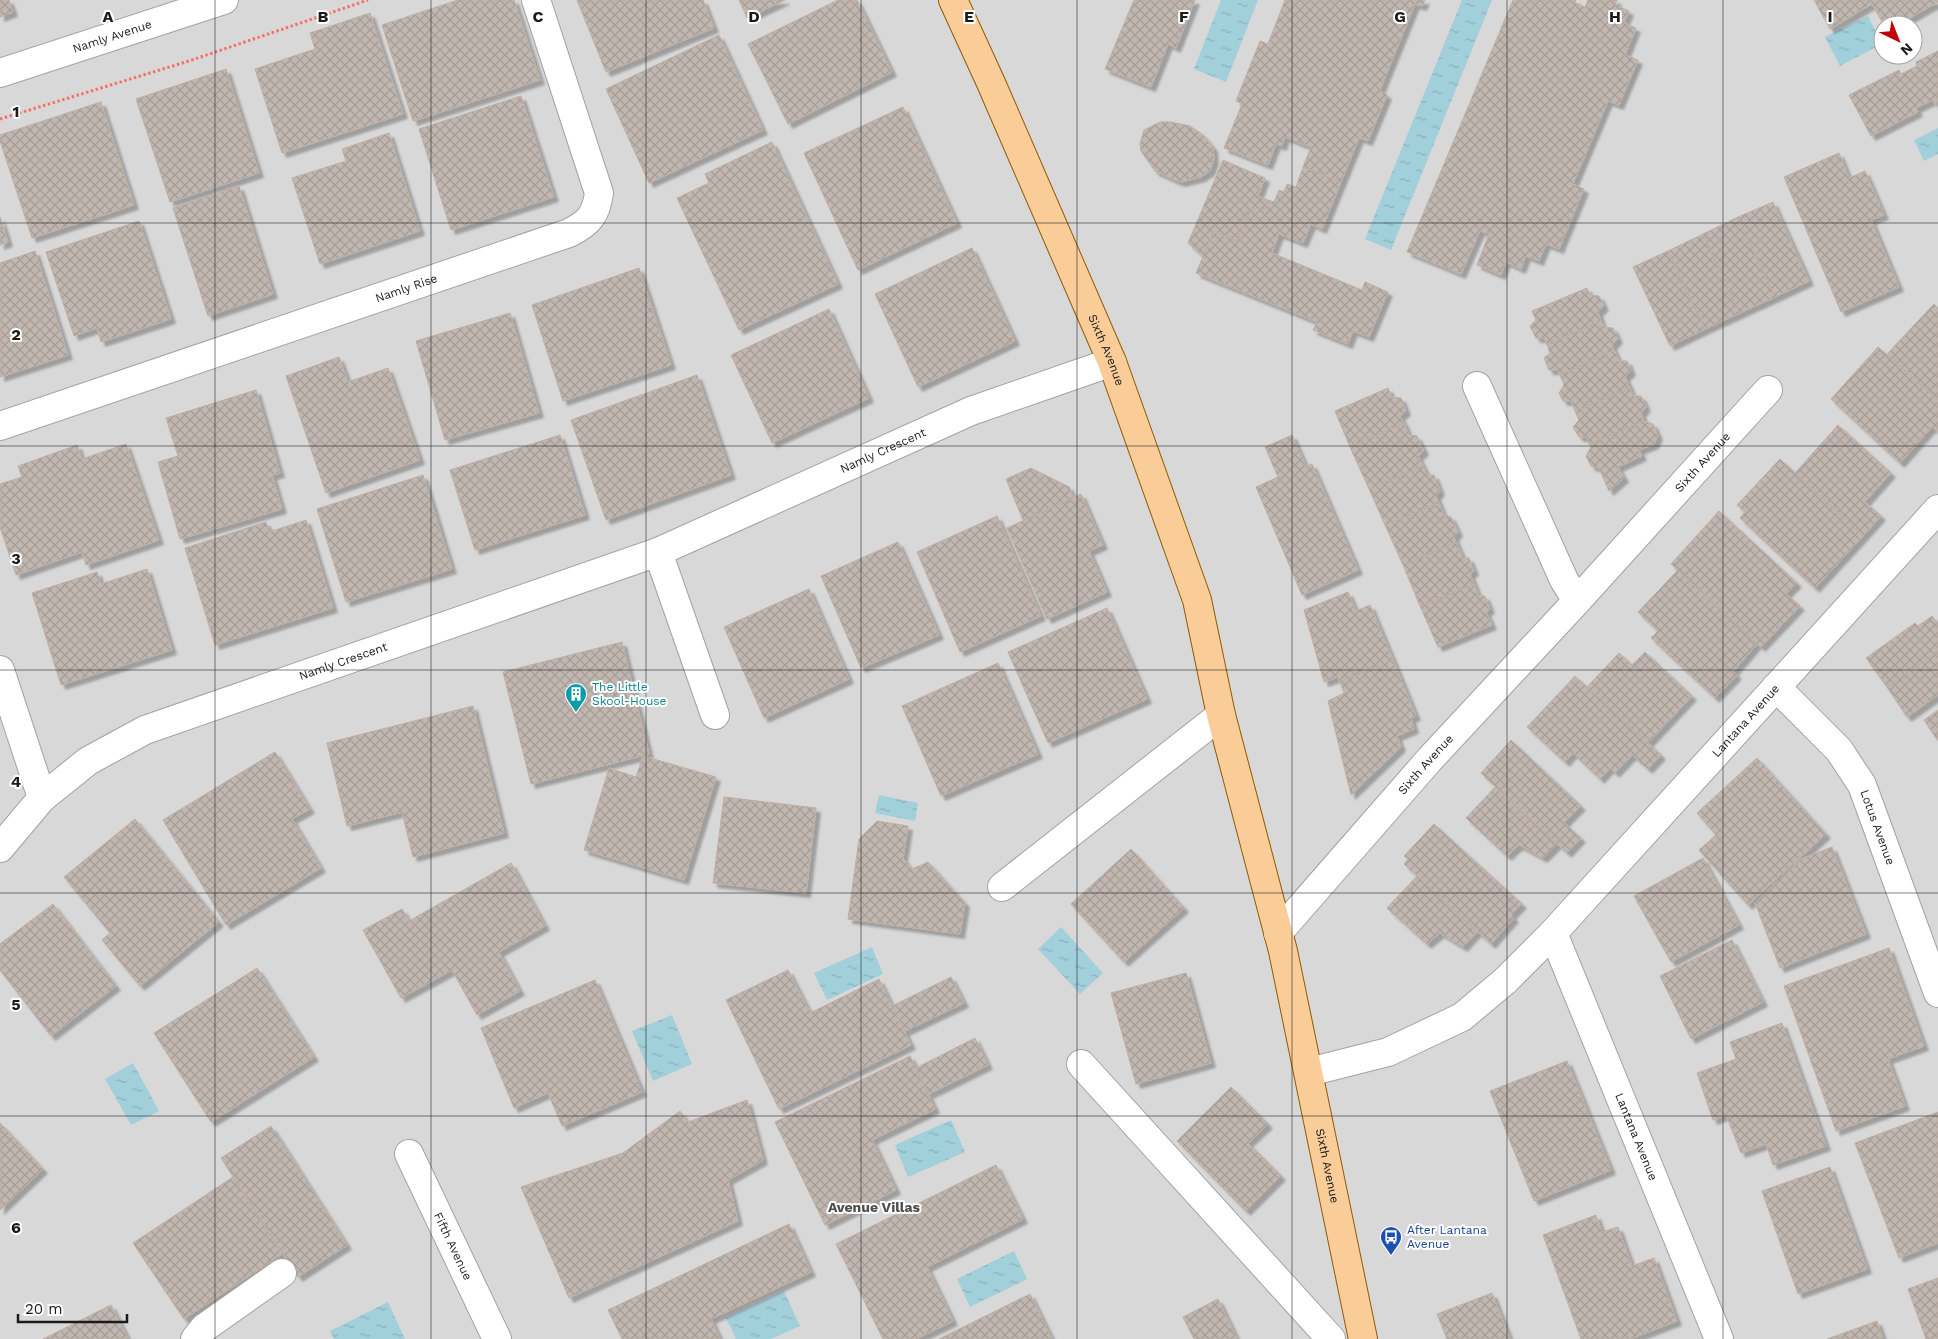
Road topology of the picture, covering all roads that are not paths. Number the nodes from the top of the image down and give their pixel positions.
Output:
1 (224, 0) edge
2 (536, 0) edge
3 (953, 0) edge
4 (0, 73) edge
5 (1112, 362) junction
6 (1477, 386) dead end
7 (1768, 390) dead end
8 (0, 426) edge
9 (1938, 509) edge
10 (658, 552) junction
11 (1577, 602) junction
12 (0, 670) edge
13 (1776, 687) junction
14 (715, 715) dead end
15 (1222, 715) junction
16 (42, 798) junction
17 (0, 848) edge
18 (1002, 887) dead end
19 (1278, 932) junction
20 (1553, 933) junction
21 (1938, 993) edge
22 (1081, 1064) dead end
23 (1309, 1072) junction
24 (409, 1154) dead end
25 (282, 1274) dead end
26 (195, 1339) edge
27 (497, 1339) edge
28 (1331, 1339) edge
29 (1364, 1339) edge
30 (1719, 1339) edge

1 - 4 street, Namly Avenue
2 - 8 street, Namly Rise
3 - 5 main road, Sixth Avenue
5 - 10 street, Namly Crescent
5 - 15 main road, Sixth Avenue
6 - 11 street
7 - 11 street, Sixth Avenue
9 - 13 street, Lantana Avenue
10 - 14 street
10 - 16 street, Namly Crescent
11 - 19 street, Sixth Avenue
12 - 16 street
13 - 20 street, Lantana Avenue
13 - 21 street, Lotus Avenue
15 - 18 street
15 - 19 main road, Sixth Avenue
16 - 17 street, Namly Crescent
19 - 23 main road, Sixth Avenue
20 - 23 street, Lantana Avenue
20 - 30 street, Lantana Avenue
22 - 28 street
23 - 29 main road, Sixth Avenue
24 - 27 street, Fifth Avenue
25 - 26 street

